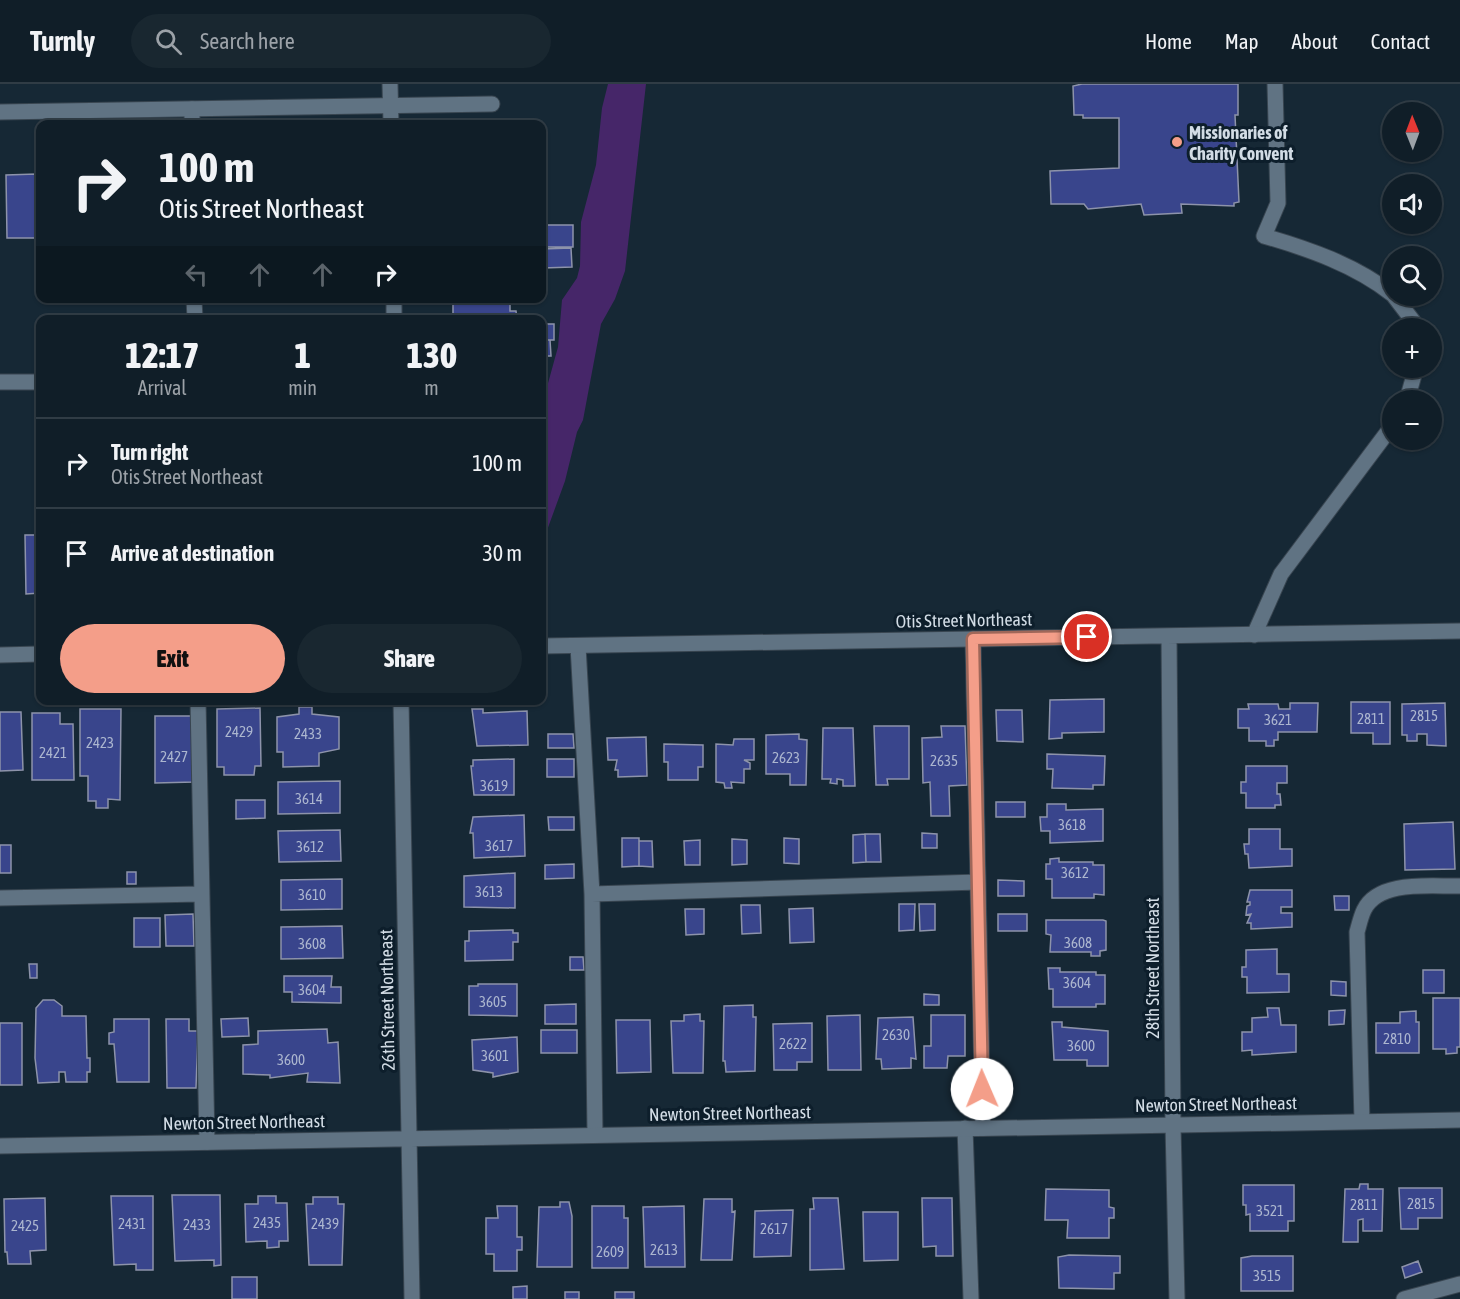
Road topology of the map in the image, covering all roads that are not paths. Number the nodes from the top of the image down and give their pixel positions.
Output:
1 (390, 84) edge
2 (1275, 84) edge
3 (492, 104) dead end
4 (390, 106) junction
5 (0, 112) edge
6 (192, 117) edge
7 (391, 120) edge
8 (1382, 286) edge
9 (1401, 306) edge
10 (1411, 318) edge
11 (0, 382) edge
12 (36, 382) edge
13 (1382, 439) edge
14 (1460, 631) edge
15 (1254, 635) junction
16 (1169, 636) junction
17 (973, 639) junction
18 (546, 646) edge
19 (578, 646) junction
20 (36, 654) edge
21 (0, 655) edge
22 (198, 705) edge
23 (402, 705) edge
24 (978, 882) junction
25 (1460, 886) edge
26 (201, 894) junction
27 (592, 894) junction
28 (0, 898) edge
29 (1460, 1120) edge
30 (1362, 1121) junction
31 (1173, 1125) junction
32 (965, 1128) junction
33 (983, 1128) junction
34 (595, 1135) junction
35 (410, 1138) junction
36 (207, 1142) junction
37 (0, 1146) edge
38 (1460, 1284) edge
39 (412, 1299) edge
40 (970, 1299) edge
41 (1177, 1299) edge
42 (1404, 1299) edge

1 - 4 street
2 - 8 street
3 - 4 street
4 - 6 street
4 - 7 street
5 - 6 street
9 - 10 street
11 - 12 street
13 - 15 street
14 - 15 street, Otis Street Northeast
15 - 16 street, Otis Street Northeast
16 - 17 street, Otis Street Northeast
16 - 31 street, 28th Street Northeast
17 - 19 street, Otis Street Northeast
17 - 24 street
18 - 19 street, Otis Street Northeast
19 - 27 street
20 - 21 street
22 - 26 street
23 - 35 street, 26th Street Northeast
24 - 27 street
24 - 33 street
25 - 30 street
26 - 28 street
26 - 36 street
27 - 34 street
29 - 30 street, Newton Street Northeast
30 - 31 street, Newton Street Northeast
31 - 33 street, Newton Street Northeast
31 - 41 street, 28th Street Northeast
32 - 33 street, Newton Street Northeast
32 - 34 street, Newton Street Northeast
32 - 40 street
34 - 35 street, Newton Street Northeast
35 - 36 street, Newton Street Northeast
35 - 39 street, 26th Street Northeast
36 - 37 street, Newton Street Northeast
38 - 42 street

